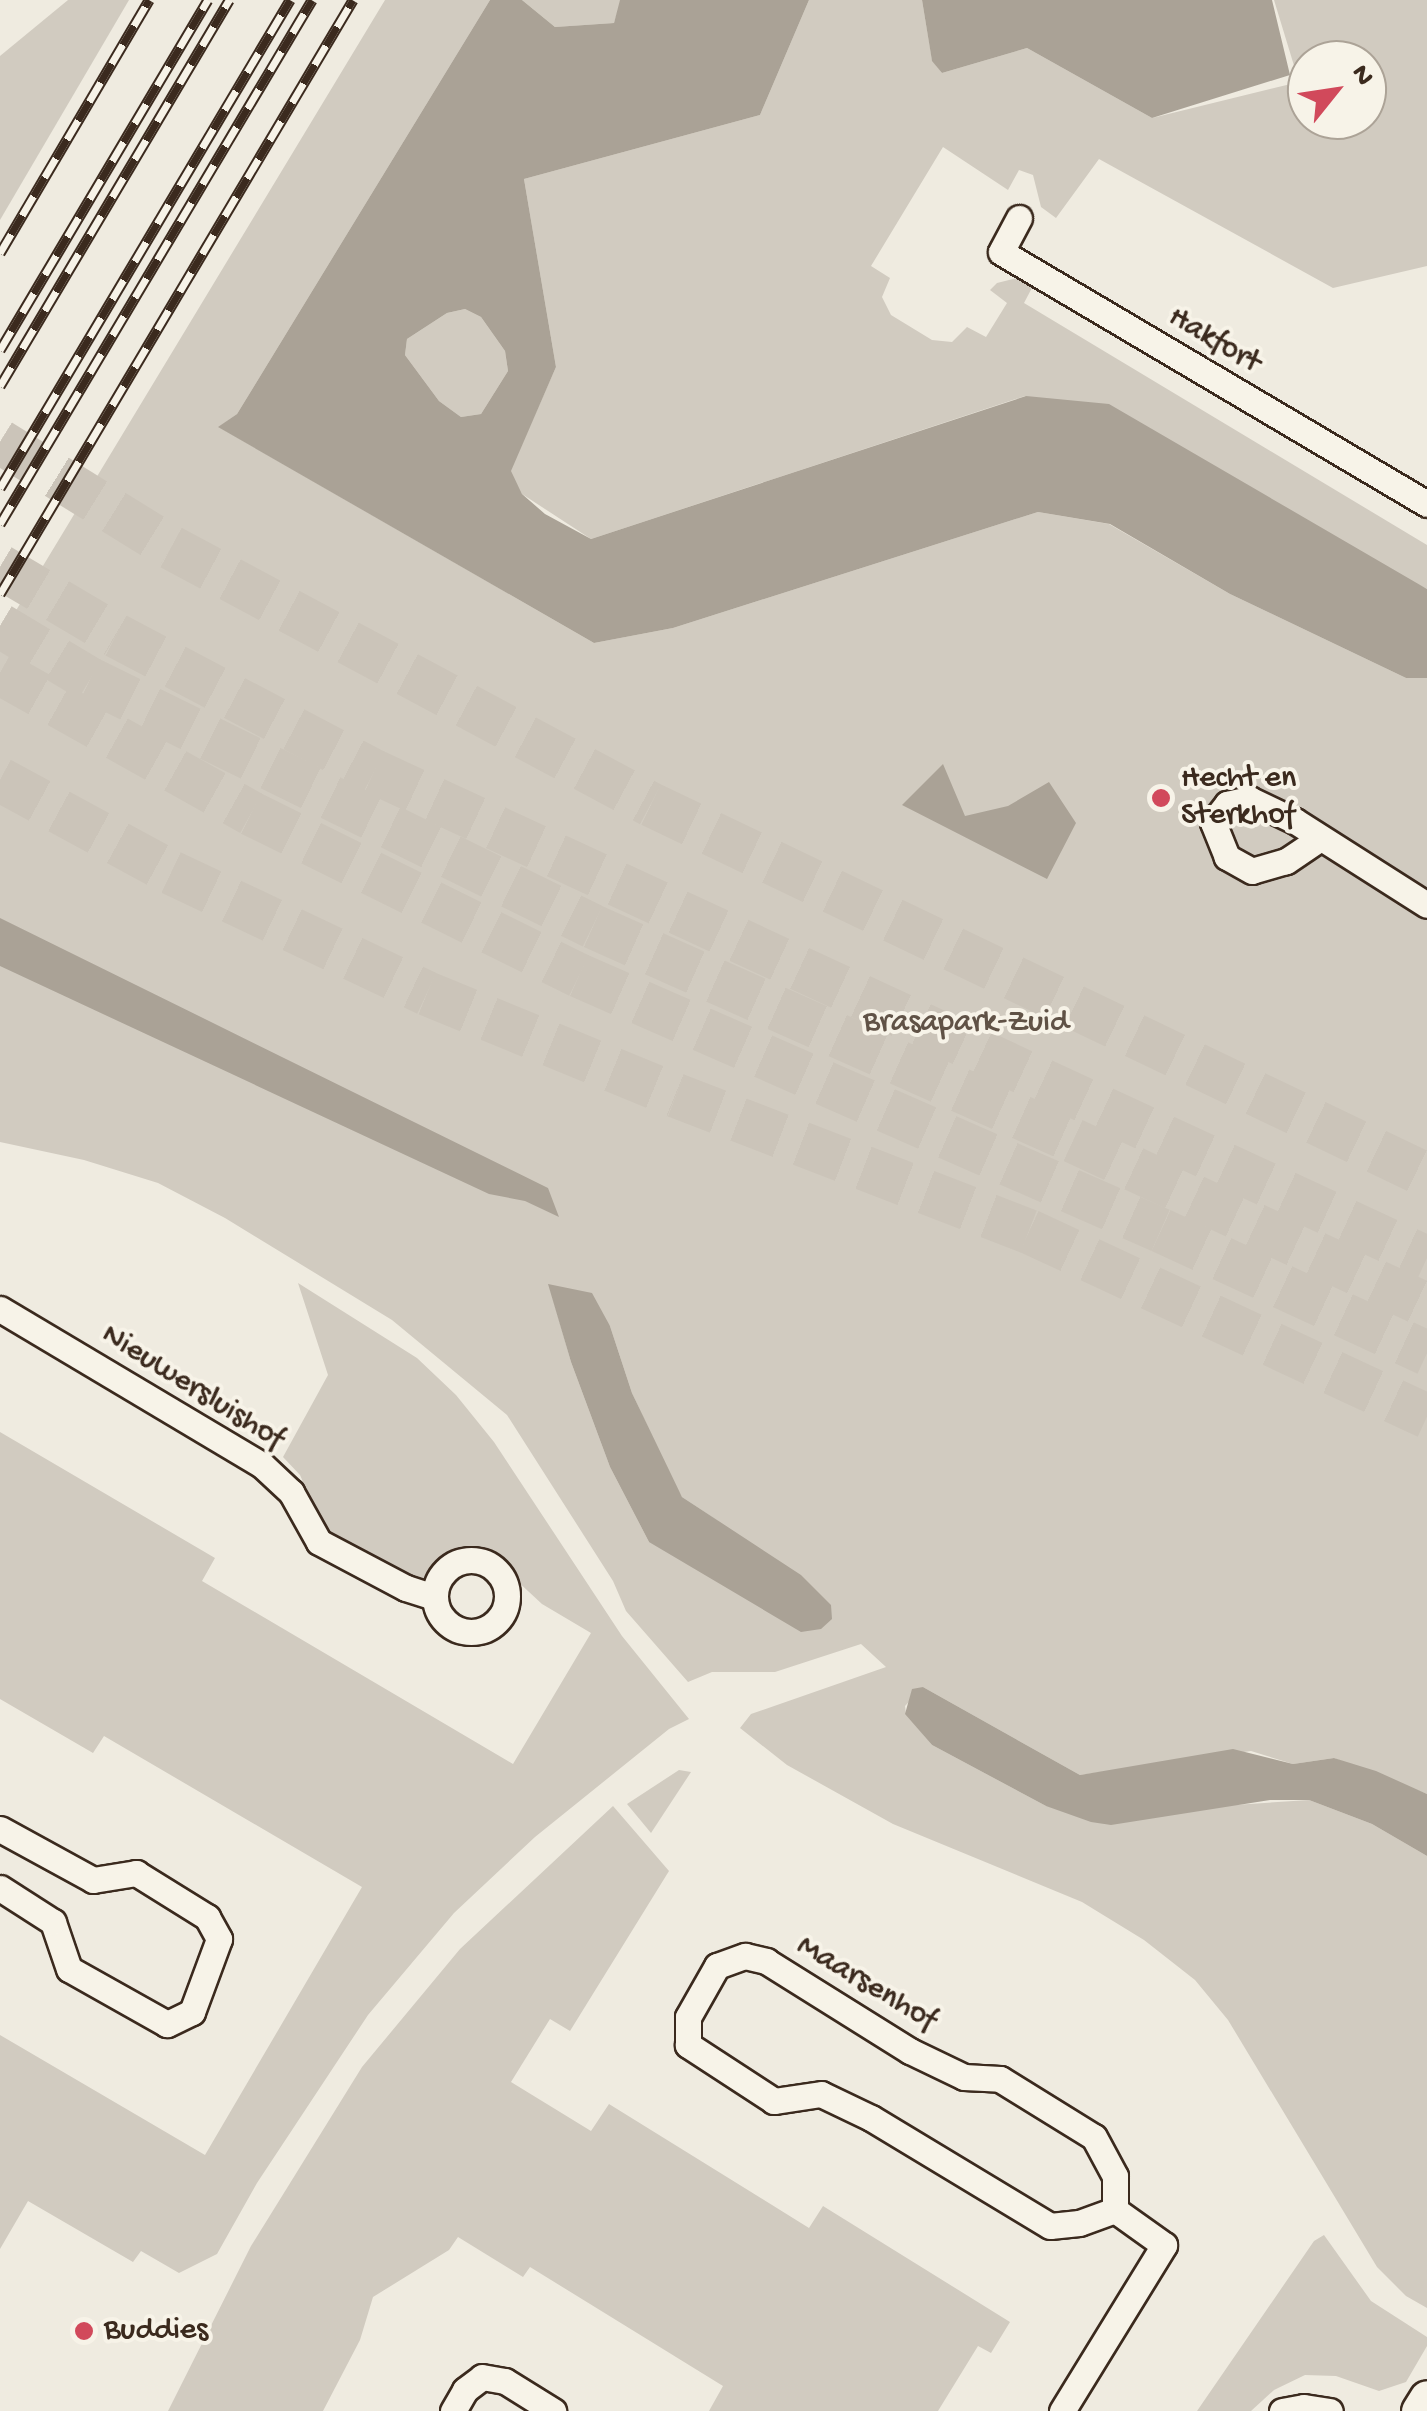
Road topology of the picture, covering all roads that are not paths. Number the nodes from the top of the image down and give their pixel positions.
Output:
1 (1019, 218) dead end
2 (1427, 504) edge
3 (1320, 840) dead end
4 (1427, 905) edge
5 (0, 1309) edge
6 (434, 1597) dead end
7 (0, 1829) edge
8 (0, 1888) edge
9 (1115, 2210) junction
10 (1427, 2398) edge
11 (453, 2411) edge
12 (552, 2411) edge
13 (1062, 2411) edge
14 (1282, 2411) edge
15 (1330, 2411) edge
16 (1419, 2411) edge

1 - 2 street, Hakfort
3 - 4 street
5 - 6 street, Nieuwersluishof
7 - 8 street
9 - 9 street, Maarsenhof
9 - 13 street
10 - 16 street
11 - 12 street
14 - 15 street

